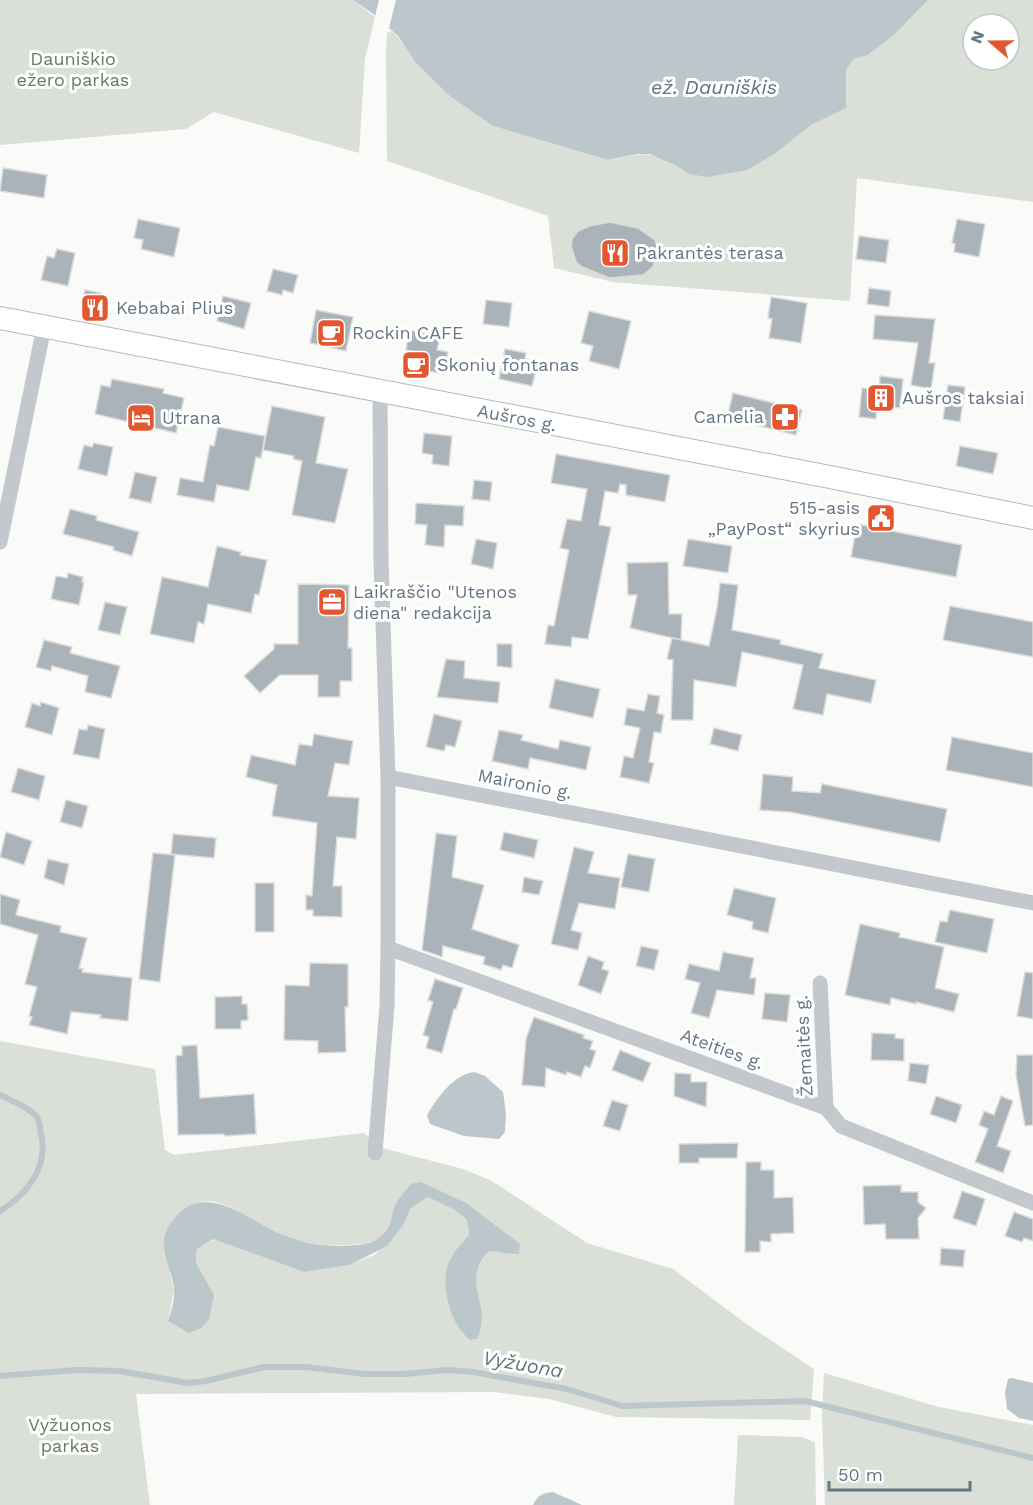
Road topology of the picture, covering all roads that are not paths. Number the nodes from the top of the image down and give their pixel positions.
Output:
1 (0, 318) edge
2 (44, 327) junction
3 (380, 391) junction
4 (1033, 518) edge
5 (0, 542) edge
6 (388, 777) junction
7 (1033, 903) edge
8 (388, 948) junction
9 (820, 983) dead end
10 (826, 1108) junction
11 (375, 1153) dead end
12 (1033, 1203) edge

1 - 2 street, Aušros g.
2 - 3 street, Aušros g.
2 - 5 street
3 - 4 street, Aušros g.
3 - 6 street
6 - 7 street, Maironio g.
6 - 8 street
8 - 10 street, Ateities g.
8 - 11 street
9 - 10 street, Žemaitės g.
10 - 12 street, Ateities g.

